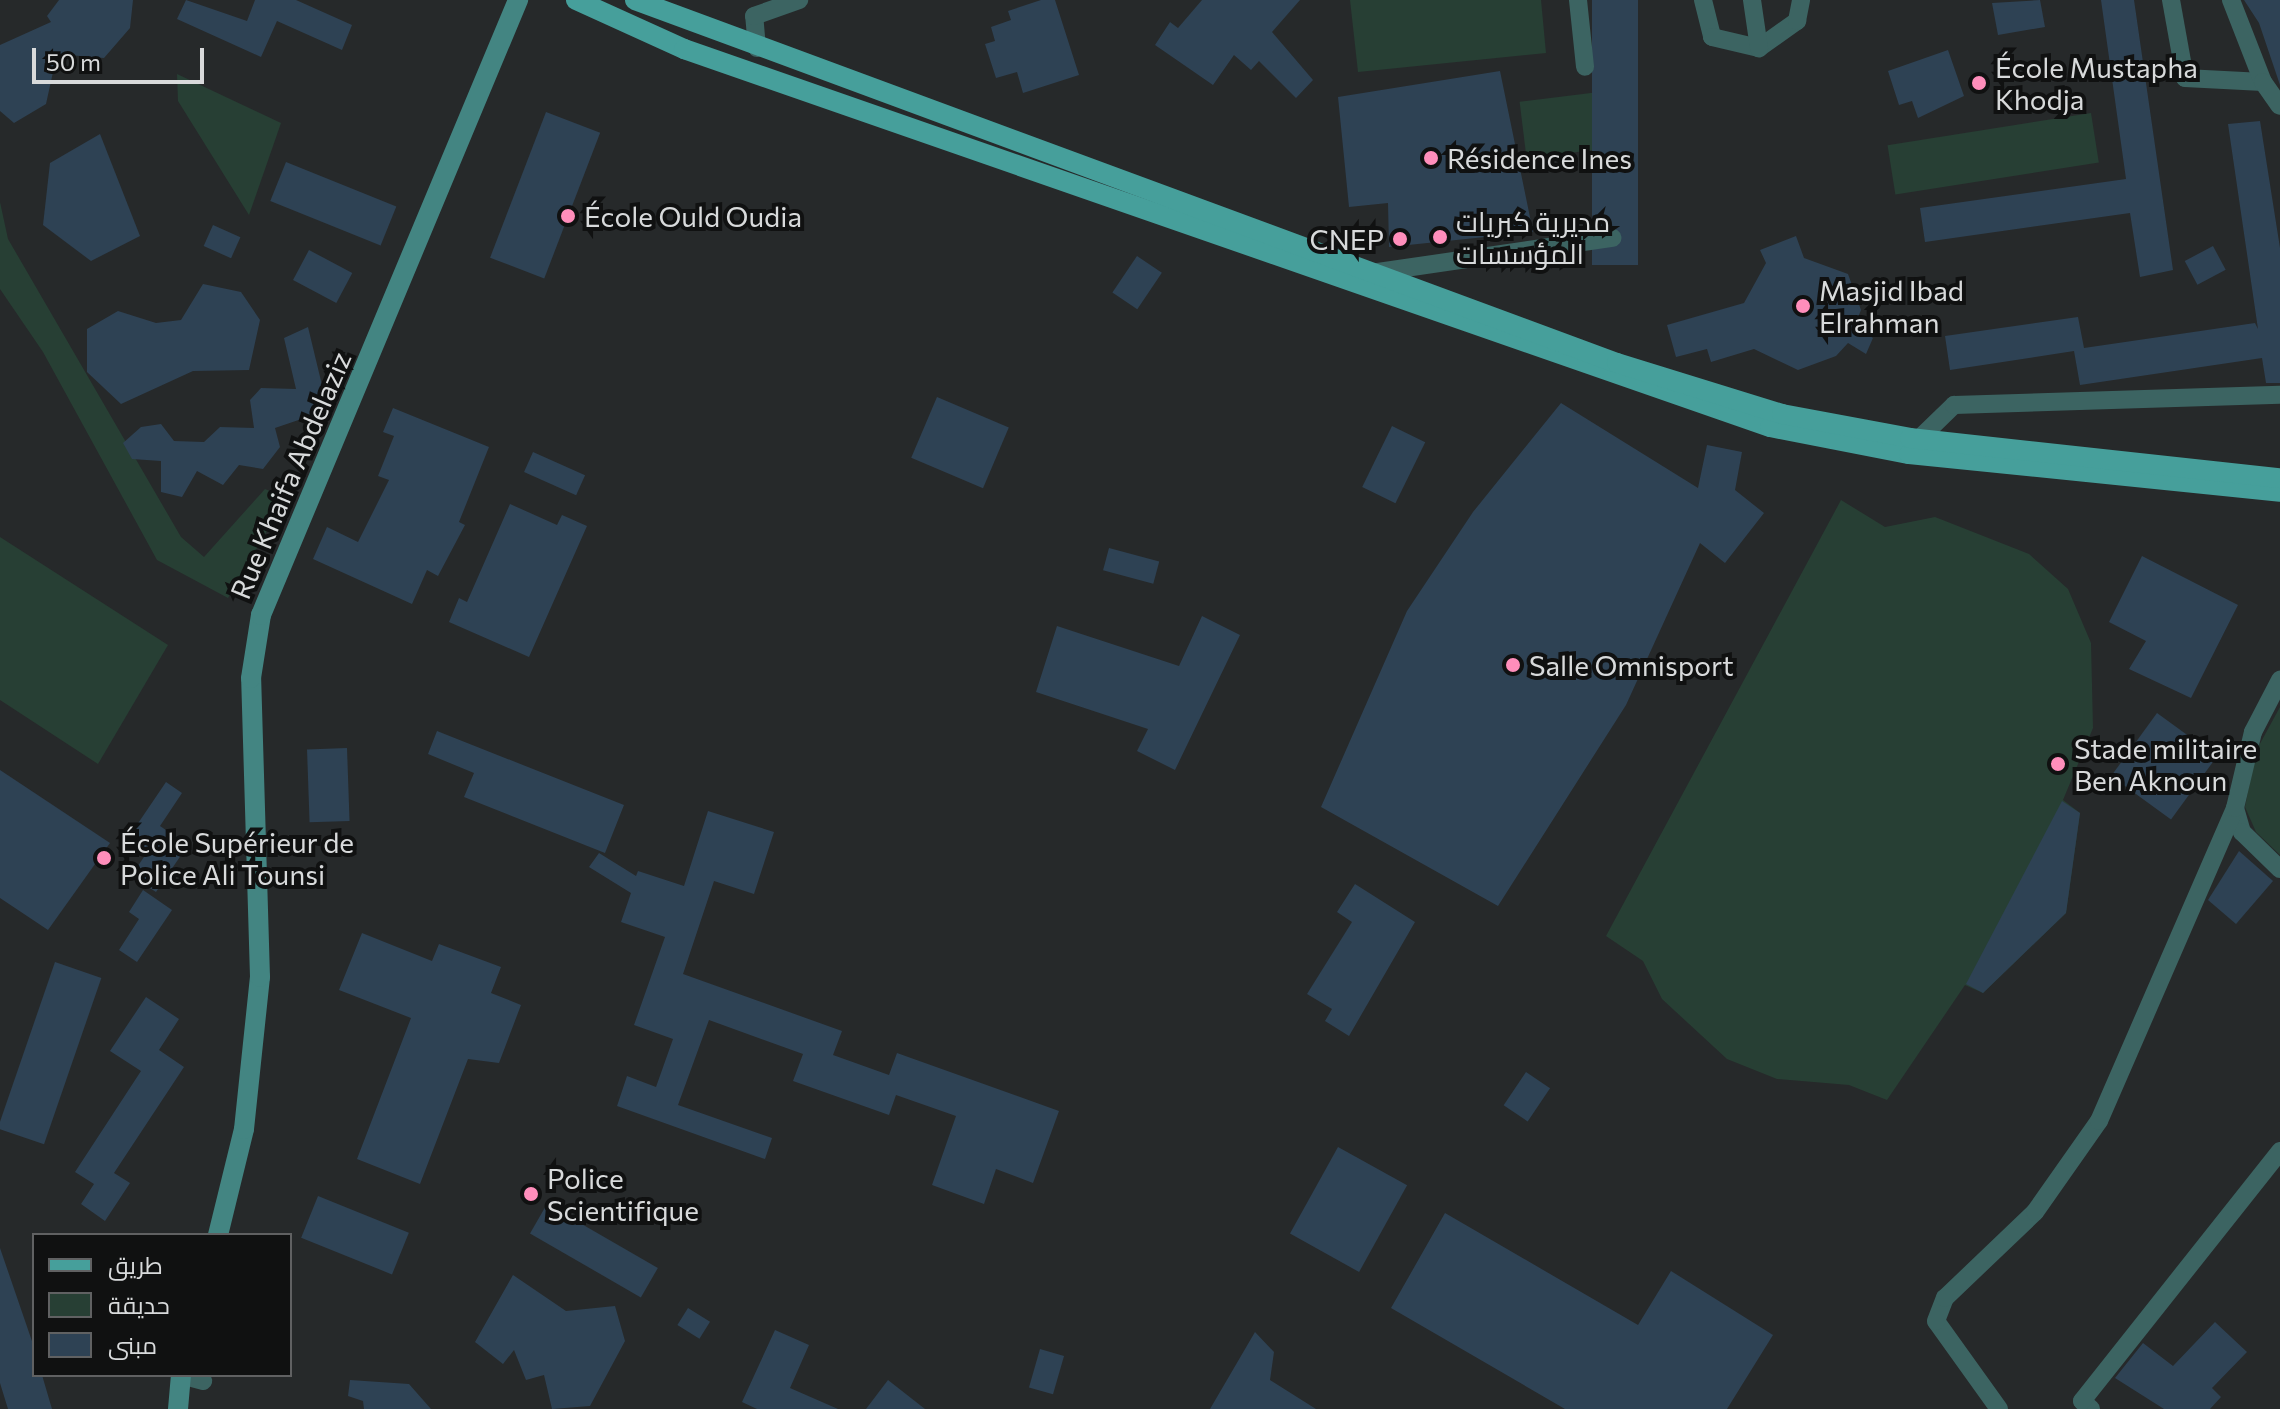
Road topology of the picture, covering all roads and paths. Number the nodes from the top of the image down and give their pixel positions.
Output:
1 (518, 0) edge
2 (576, 0) edge
3 (635, 0) edge
4 (661, 0) edge
5 (799, 0) edge
6 (1578, 0) edge
7 (1703, 0) edge
8 (1752, 0) edge
9 (1801, 0) edge
10 (2171, 0) edge
11 (2231, 0) edge
12 (757, 48) junction
13 (1759, 48) junction
14 (1585, 67) dead end
15 (2263, 82) junction
16 (2280, 106) edge
17 (1612, 238) dead end
18 (1371, 273) junction
19 (2280, 395) edge
20 (1919, 439) junction
21 (2280, 478) edge
22 (2280, 492) edge
23 (2280, 680) edge
24 (2235, 808) junction
25 (2280, 869) edge
26 (2280, 1151) edge
27 (218, 1233) edge
28 (181, 1377) edge
29 (188, 1377) edge
30 (203, 1381) dead end
31 (178, 1409) edge
32 (1999, 1409) edge
33 (2091, 1409) edge

1 - 27 street, Rue Khaifa Abdelaziz
2 - 22 main road
3 - 12 main road
4 - 12 main road
5 - 12 street
6 - 14 street
7 - 13 street
8 - 13 street
9 - 13 street
10 - 15 street
11 - 15 street
12 - 18 main road
15 - 16 street
17 - 18 street
18 - 20 main road
19 - 20 street
20 - 21 main road
23 - 24 street
24 - 25 street
24 - 32 street
26 - 33 street
28 - 31 street
29 - 30 street

